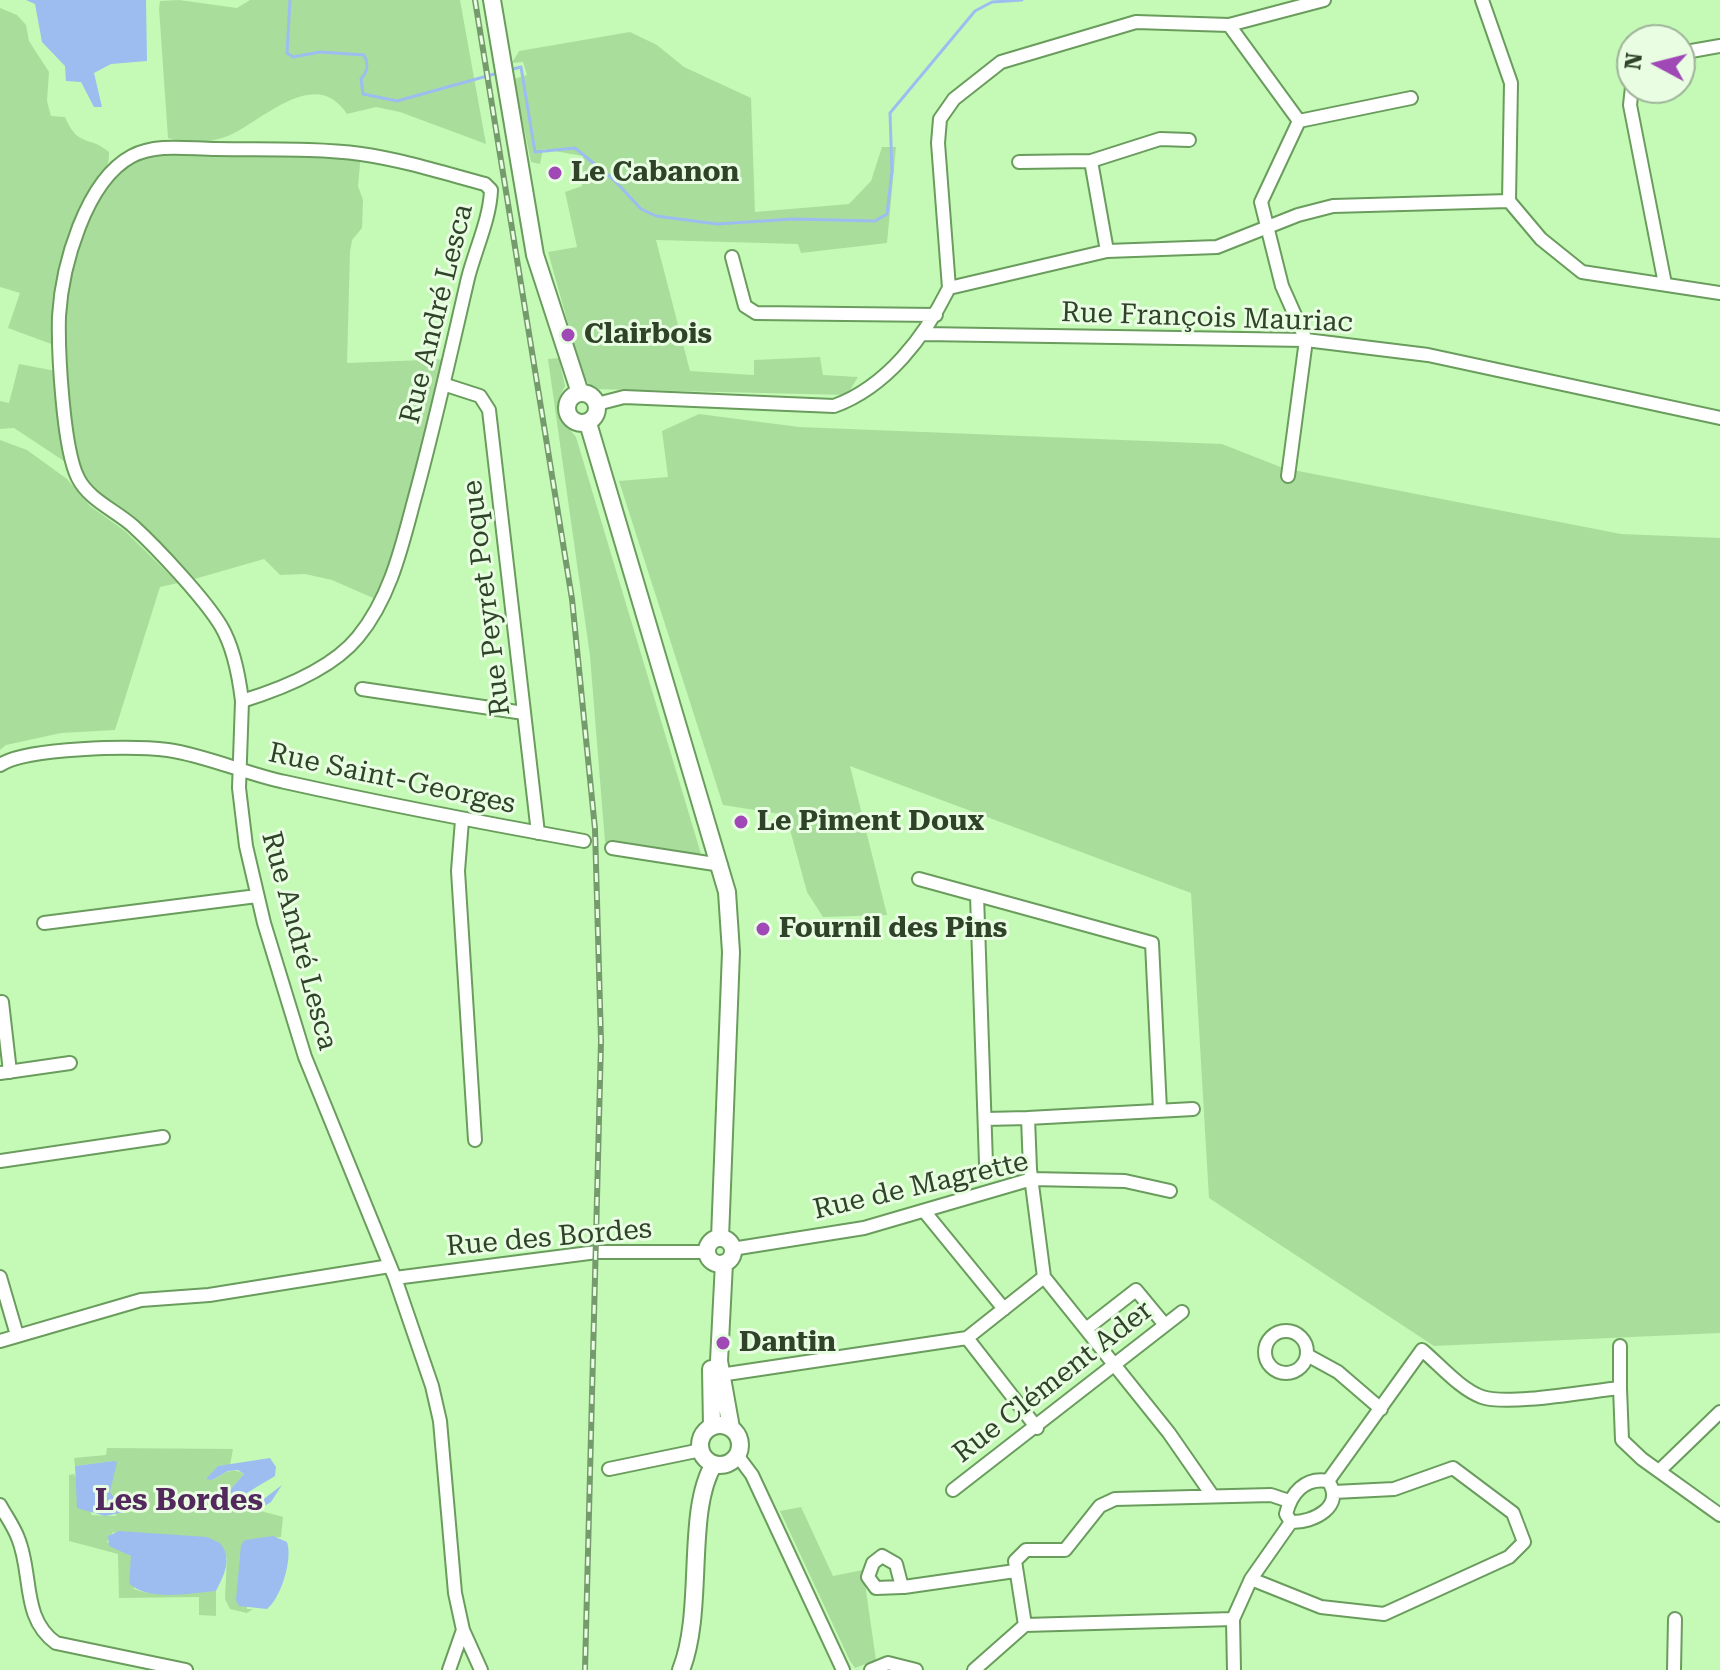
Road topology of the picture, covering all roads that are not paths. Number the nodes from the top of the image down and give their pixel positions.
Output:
1 (492, 0) edge
2 (1324, 0) edge
3 (1482, 0) edge
4 (1229, 25) junction
5 (1720, 46) edge
6 (1696, 50) edge
7 (1411, 98) dead end
8 (1630, 104) edge
9 (1299, 121) junction
10 (1189, 140) dead end
11 (1091, 161) junction
12 (1019, 162) dead end
13 (1509, 201) junction
14 (1267, 229) junction
15 (1107, 251) junction
16 (732, 257) dead end
17 (1665, 284) junction
18 (949, 288) junction
19 (1720, 293) edge
20 (936, 315) junction
21 (924, 334) junction
22 (1306, 340) junction
23 (446, 385) junction
24 (580, 393) junction
25 (597, 404) junction
26 (1720, 418) edge
27 (588, 423) junction
28 (1288, 476) dead end
29 (362, 689) dead end
30 (242, 701) junction
31 (524, 713) junction
32 (0, 765) edge
33 (238, 770) junction
34 (462, 820) junction
35 (538, 833) junction
36 (584, 841) dead end
37 (612, 848) dead end
38 (721, 865) junction
39 (919, 879) dead end
40 (977, 895) junction
41 (257, 896) junction
42 (44, 923) dead end
43 (2, 1002) dead end
44 (70, 1063) dead end
45 (5, 1072) edge
46 (1193, 1109) dead end
47 (1160, 1110) junction
48 (1028, 1118) junction
49 (985, 1119) junction
50 (163, 1137) dead end
51 (475, 1140) dead end
52 (0, 1161) edge
53 (986, 1164) dead end
54 (1032, 1179) junction
55 (1170, 1191) dead end
56 (924, 1211) junction
57 (720, 1253) junction
58 (393, 1272) junction
59 (0, 1277) edge
60 (1044, 1277) junction
61 (1004, 1309) junction
62 (1182, 1312) dead end
63 (1165, 1325) junction
64 (1086, 1329) junction
65 (17, 1335) junction
66 (967, 1338) junction
67 (0, 1341) edge
68 (1620, 1346) dead end
69 (1307, 1355) dead end
70 (1115, 1365) junction
71 (720, 1375) junction
72 (1620, 1388) junction
73 (1381, 1409) junction
74 (1720, 1412) edge
75 (712, 1427) junction
76 (731, 1428) junction
77 (1037, 1428) junction
78 (701, 1450) junction
79 (737, 1455) junction
80 (714, 1464) junction
81 (609, 1469) dead end
82 (1659, 1471) junction
83 (1331, 1487) junction
84 (953, 1490) dead end
85 (1212, 1495) junction
86 (1289, 1501) junction
87 (0, 1506) edge
88 (1720, 1515) edge
89 (1291, 1522) junction
90 (1015, 1571) junction
91 (1251, 1579) junction
92 (902, 1587) dead end
93 (1233, 1619) junction
94 (1675, 1619) dead end
95 (1025, 1625) junction
96 (463, 1630) junction
97 (186, 1670) edge
98 (449, 1670) edge
99 (481, 1670) edge
100 (681, 1670) edge
101 (843, 1670) edge
102 (871, 1670) edge
103 (916, 1670) edge
104 (974, 1670) edge
105 (1234, 1670) edge
106 (1674, 1670) edge

1 - 24 main road
2 - 4 street
3 - 13 street
4 - 9 street
4 - 18 street
5 - 6 street
7 - 9 street
8 - 17 street
9 - 14 street
10 - 11 street
11 - 12 street
11 - 15 street
13 - 14 street
13 - 17 street
14 - 15 street
14 - 22 street
15 - 18 street
16 - 20 street
17 - 19 street
18 - 20 street
20 - 21 street
21 - 22 street, Rue François Mauriac
21 - 25 street
22 - 26 street, Rue François Mauriac
22 - 28 street
23 - 30 street, Rue André Lesca
23 - 30 street, Rue André Lesca
23 - 31 street, Rue Peyret Poque
24 - 25 main road
24 - 27 main road
25 - 27 main road
27 - 38 main road
29 - 31 street
30 - 33 street, Rue André Lesca
31 - 35 street, Rue Peyret Poque
32 - 33 street, Rue Saint-Georges
33 - 34 street, Rue Saint-Georges
33 - 41 street, Rue André Lesca
34 - 35 street, Rue Saint-Georges
34 - 51 street
35 - 36 street, Rue Saint-Georges
37 - 38 street
38 - 57 main road
39 - 40 street
40 - 47 street
40 - 49 street
41 - 42 street
41 - 58 street, Rue André Lesca
43 - 45 street
44 - 45 street
46 - 47 street
47 - 48 street
48 - 49 street
48 - 54 street
49 - 53 street
50 - 52 street
54 - 55 street, Rue de Magrette
54 - 56 street, Rue de Magrette
54 - 60 street
56 - 57 street, Rue de Magrette
56 - 61 street
57 - 58 street, Rue des Bordes
57 - 71 main road
57 - 75 main road
58 - 65 street, Rue des Bordes
58 - 96 street, Rue André Lesca
59 - 65 street
60 - 61 street
60 - 64 street
61 - 66 street
62 - 63 street, Rue Clément Ader
63 - 64 street
63 - 70 street, Rue Clément Ader
64 - 70 street
65 - 67 street, Rue des Bordes
66 - 71 street
66 - 77 street
68 - 72 street
69 - 73 street
70 - 77 street, Rue Clément Ader
70 - 85 street
71 - 76 main road
72 - 73 street
72 - 82 street
73 - 83 street
74 - 82 street
75 - 76 main road
75 - 78 main road
76 - 79 main road
77 - 84 street, Rue Clément Ader
78 - 80 main road
78 - 81 street
79 - 80 main road
79 - 101 street
80 - 100 main road
82 - 88 street
83 - 86 street
83 - 89 street
83 - 91 street
85 - 86 street
85 - 90 street
86 - 89 street
87 - 97 street
89 - 91 street
90 - 92 street
90 - 95 street
91 - 93 street
93 - 95 street
93 - 105 street
94 - 106 street
95 - 104 street
96 - 98 street
96 - 99 street, Rue André Lesca
102 - 103 street

